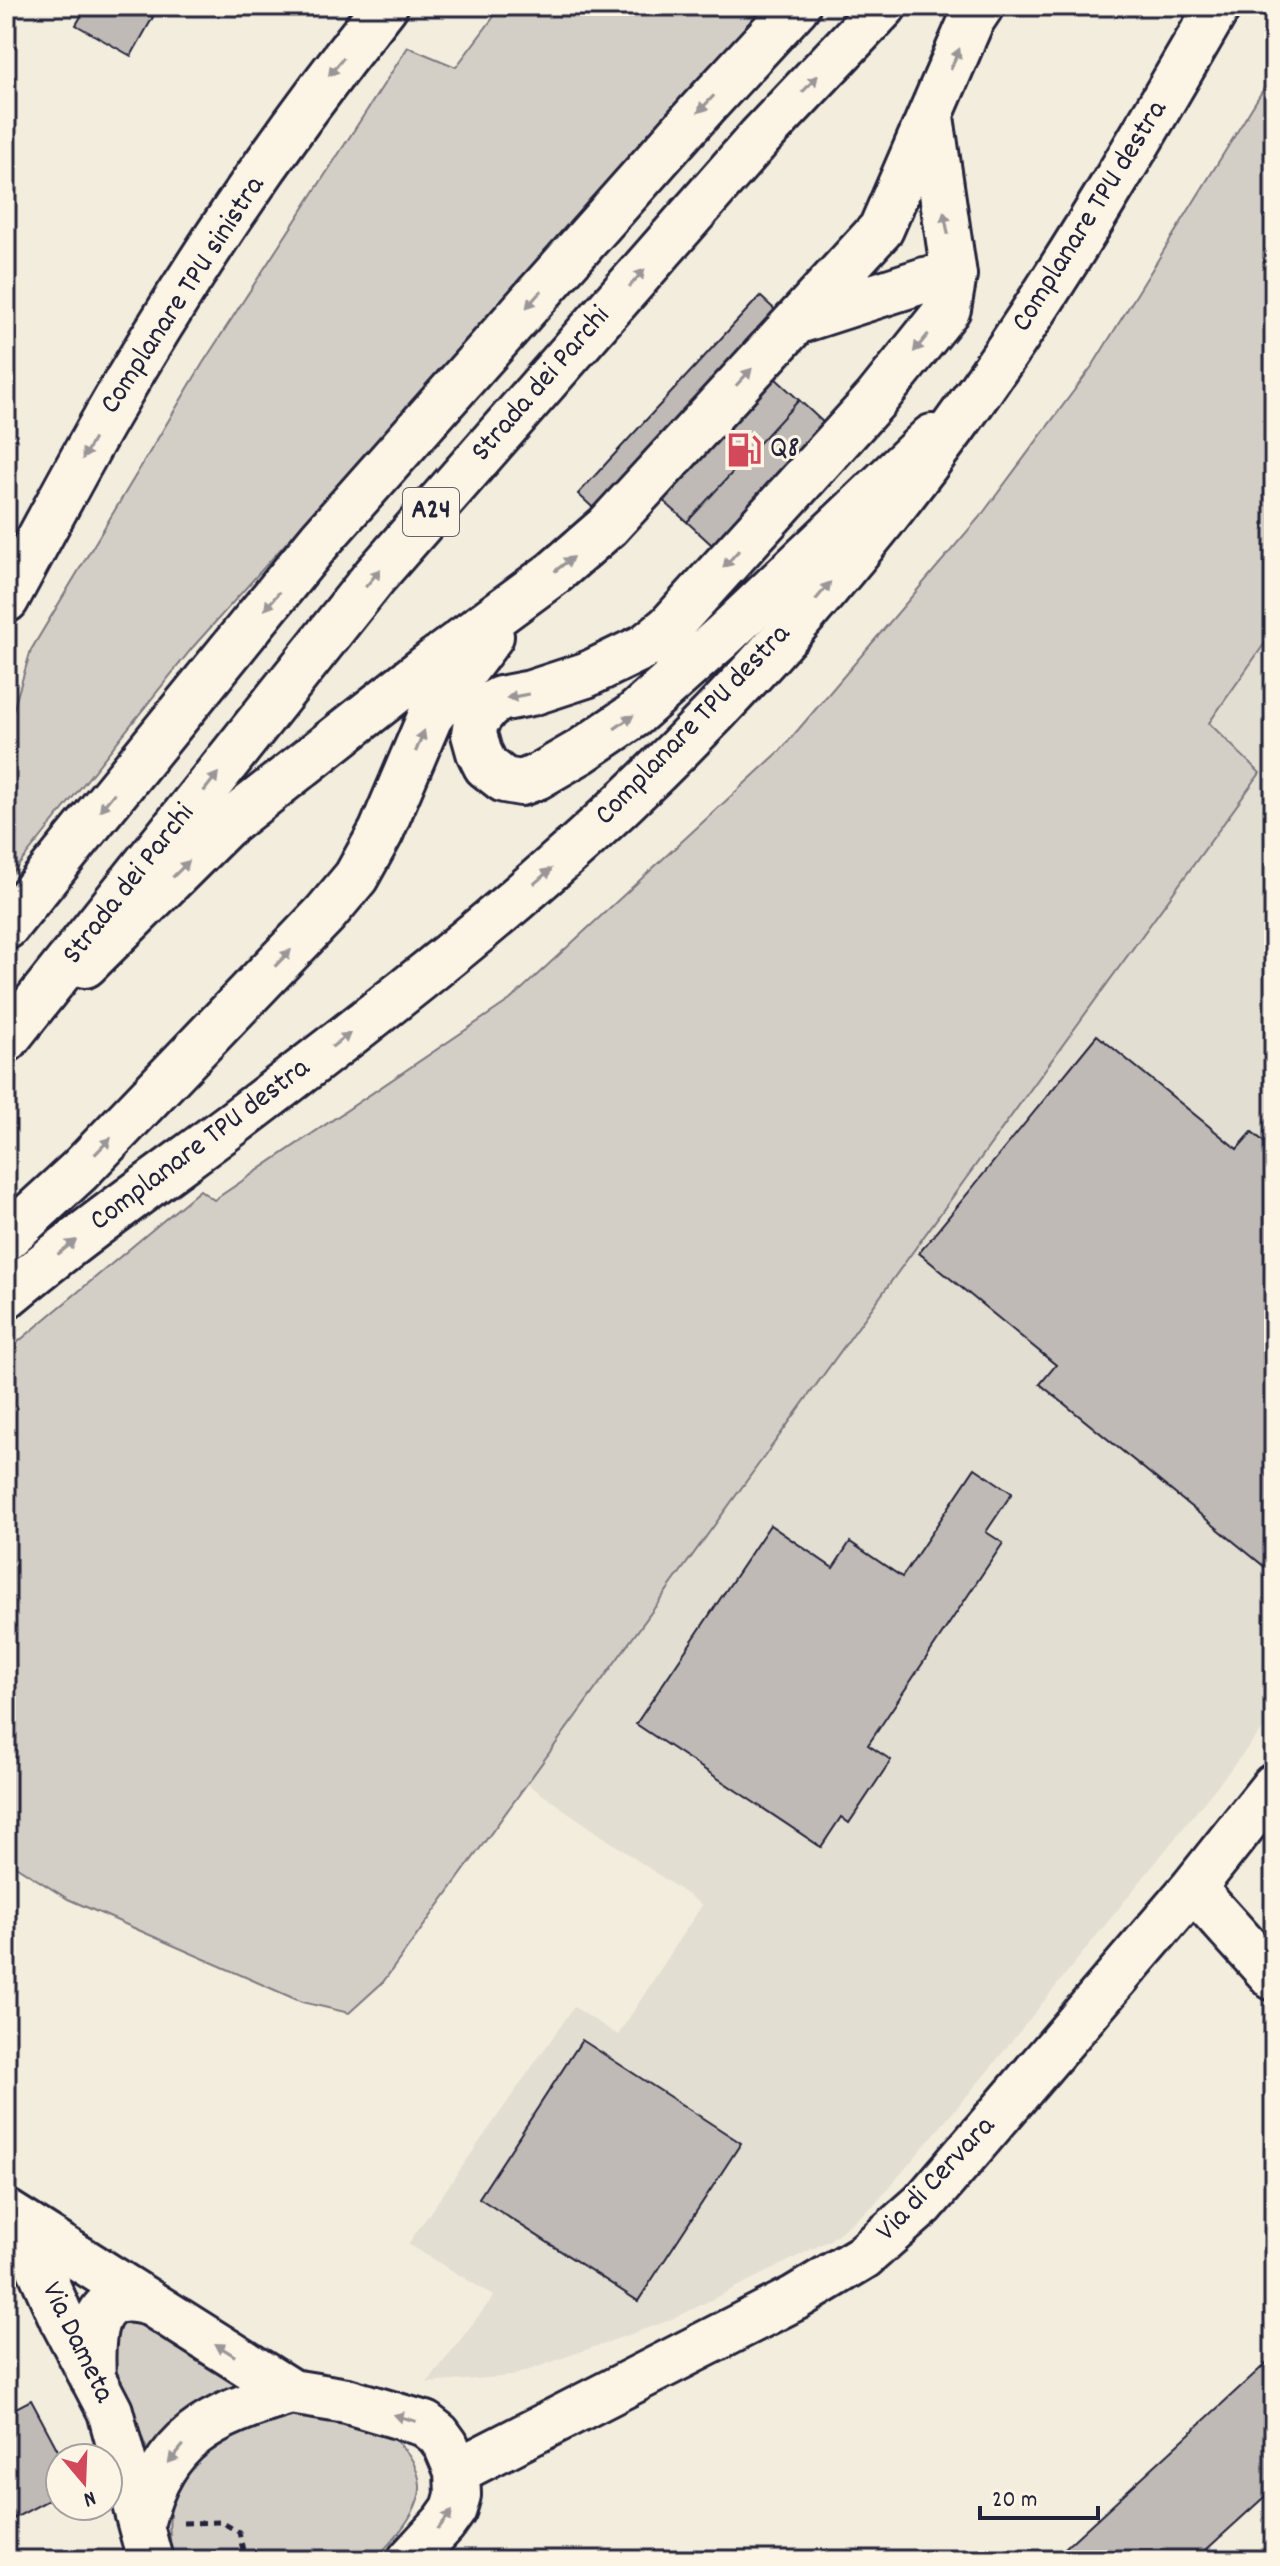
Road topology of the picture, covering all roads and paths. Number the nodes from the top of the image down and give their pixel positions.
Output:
1 (385, 6) edge
2 (797, 6) edge
3 (884, 6) edge
4 (981, 6) edge
5 (1218, 6) edge
6 (931, 114) junction
7 (954, 275) junction
8 (795, 322) junction
9 (973, 400) junction
10 (521, 596) junction
11 (6, 600) edge
12 (6, 927) edge
13 (6, 1041) edge
14 (6, 1238) edge
15 (6, 1296) edge
16 (1274, 1786) edge
17 (1193, 1888) junction
18 (1274, 1978) edge
19 (13, 2217) edge
20 (149, 2303) junction
21 (93, 2379) junction
22 (291, 2392) junction
23 (457, 2471) junction
24 (155, 2536) edge
25 (245, 2560) edge
26 (410, 2560) edge

1 -> 11 main road, Complanare TPU sinistra
2 -> 12 main road, Strada dei Parchi / A24
13 -> 3 main road, Strada dei Parchi / A24
6 -> 4 main road
5 - 9 main road, Complanare TPU destra
7 -> 6 main road
6 - 8 main road
7 - 8 main road
7 -> 9 main road
10 -> 8 main road
15 -> 9 main road, Complanare TPU destra
13 -> 10 main road
14 -> 10 main road
16 - 17 main road, Via di Cervara
17 - 18 main road
17 - 23 main road, Via di Cervara
19 - 20 main road, Via Dameta
19 - 21 main road, Via Dameta
20 - 21 main road
22 -> 20 main road, Via Dameta
21 - 24 main road, Via Dameta
23 -> 22 main road
22 -> 24 main road
26 -> 23 main road
24 - 25 path

